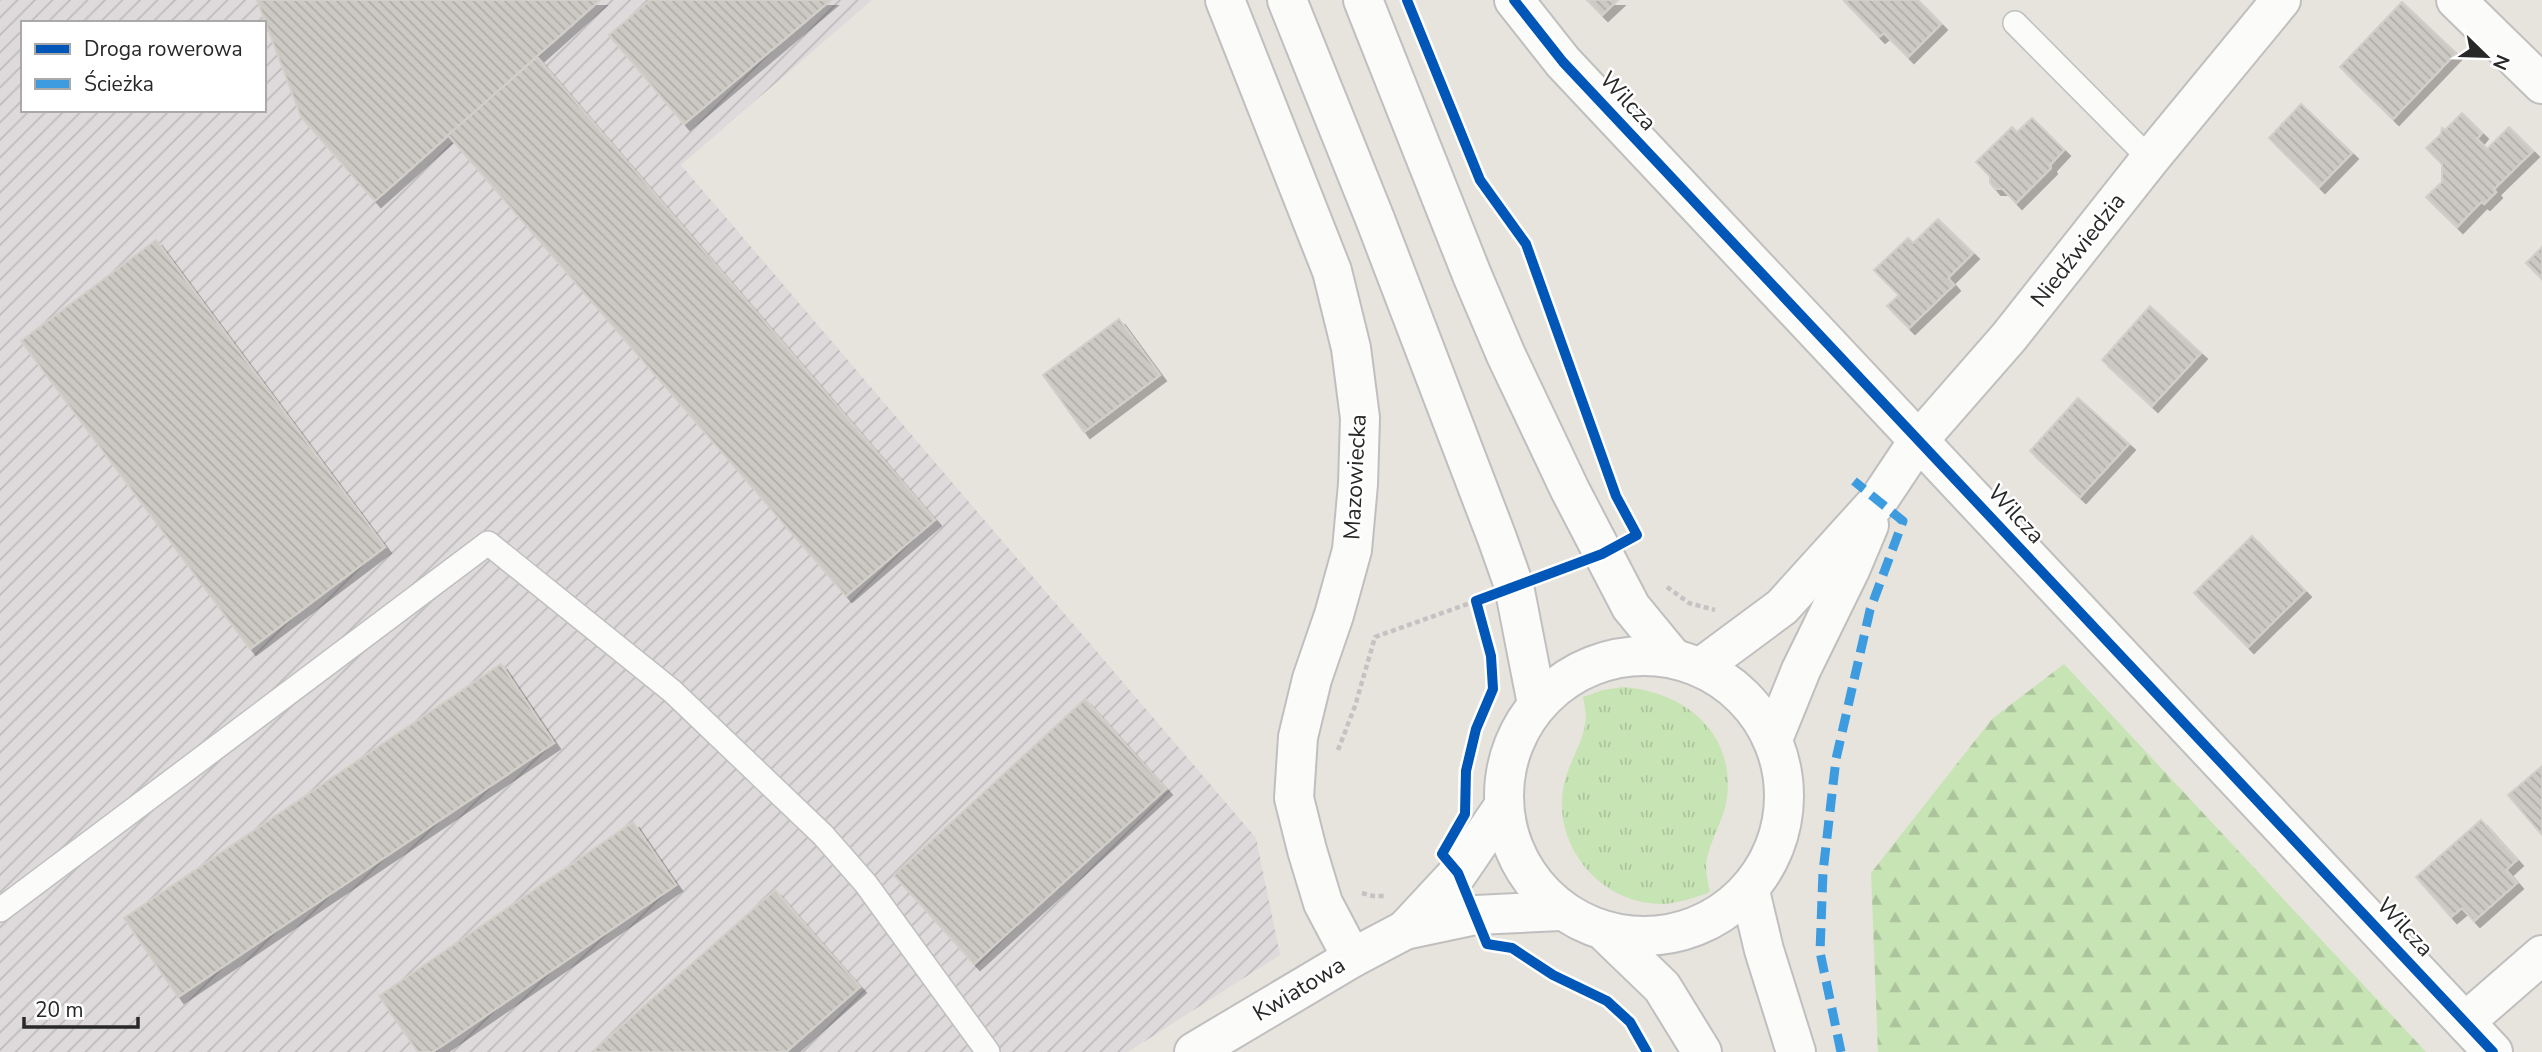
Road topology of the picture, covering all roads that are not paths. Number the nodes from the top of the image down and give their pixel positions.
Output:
1 (1225, 0) edge
2 (1287, 0) edge
3 (1363, 0) edge
4 (1514, 0) edge
5 (2281, 0) edge
6 (2456, 0) edge
7 (2015, 23) dead end
8 (2542, 84) edge
9 (2150, 159) junction
10 (1918, 441) junction
11 (1878, 501) junction
12 (1687, 662) junction
13 (1537, 704) junction
14 (1773, 738) junction
15 (1503, 807) junction
16 (1750, 891) junction
17 (0, 910) edge
18 (1560, 911) junction
19 (1405, 930) junction
20 (1608, 933) junction
21 (2542, 955) edge
22 (1352, 958) junction
23 (2465, 1022) junction
24 (988, 1052) edge
25 (1194, 1052) edge
26 (1702, 1052) edge
27 (1796, 1052) edge
28 (2493, 1052) edge

1 - 22 street, Mazowiecka
2 - 13 street
3 - 12 street
4 - 10 street, Wilcza
5 - 9 street, Niedźwiedzia
6 - 8 street
7 - 9 lane
9 - 10 street, Niedźwiedzia
10 - 11 street, Niedźwiedzia
10 - 23 street, Wilcza
11 - 12 street, Niedźwiedzia
11 - 14 street, Niedźwiedzia
12 - 13 street
12 - 14 street
13 - 15 street
14 - 16 street
15 - 18 street
15 - 19 street, Kwiatowa
16 - 20 street
16 - 27 street
17 - 24 lane
18 - 19 street, Kwiatowa
18 - 20 street
19 - 22 street, Kwiatowa
20 - 26 street
21 - 23 street
22 - 25 street, Kwiatowa
23 - 28 street, Wilcza

